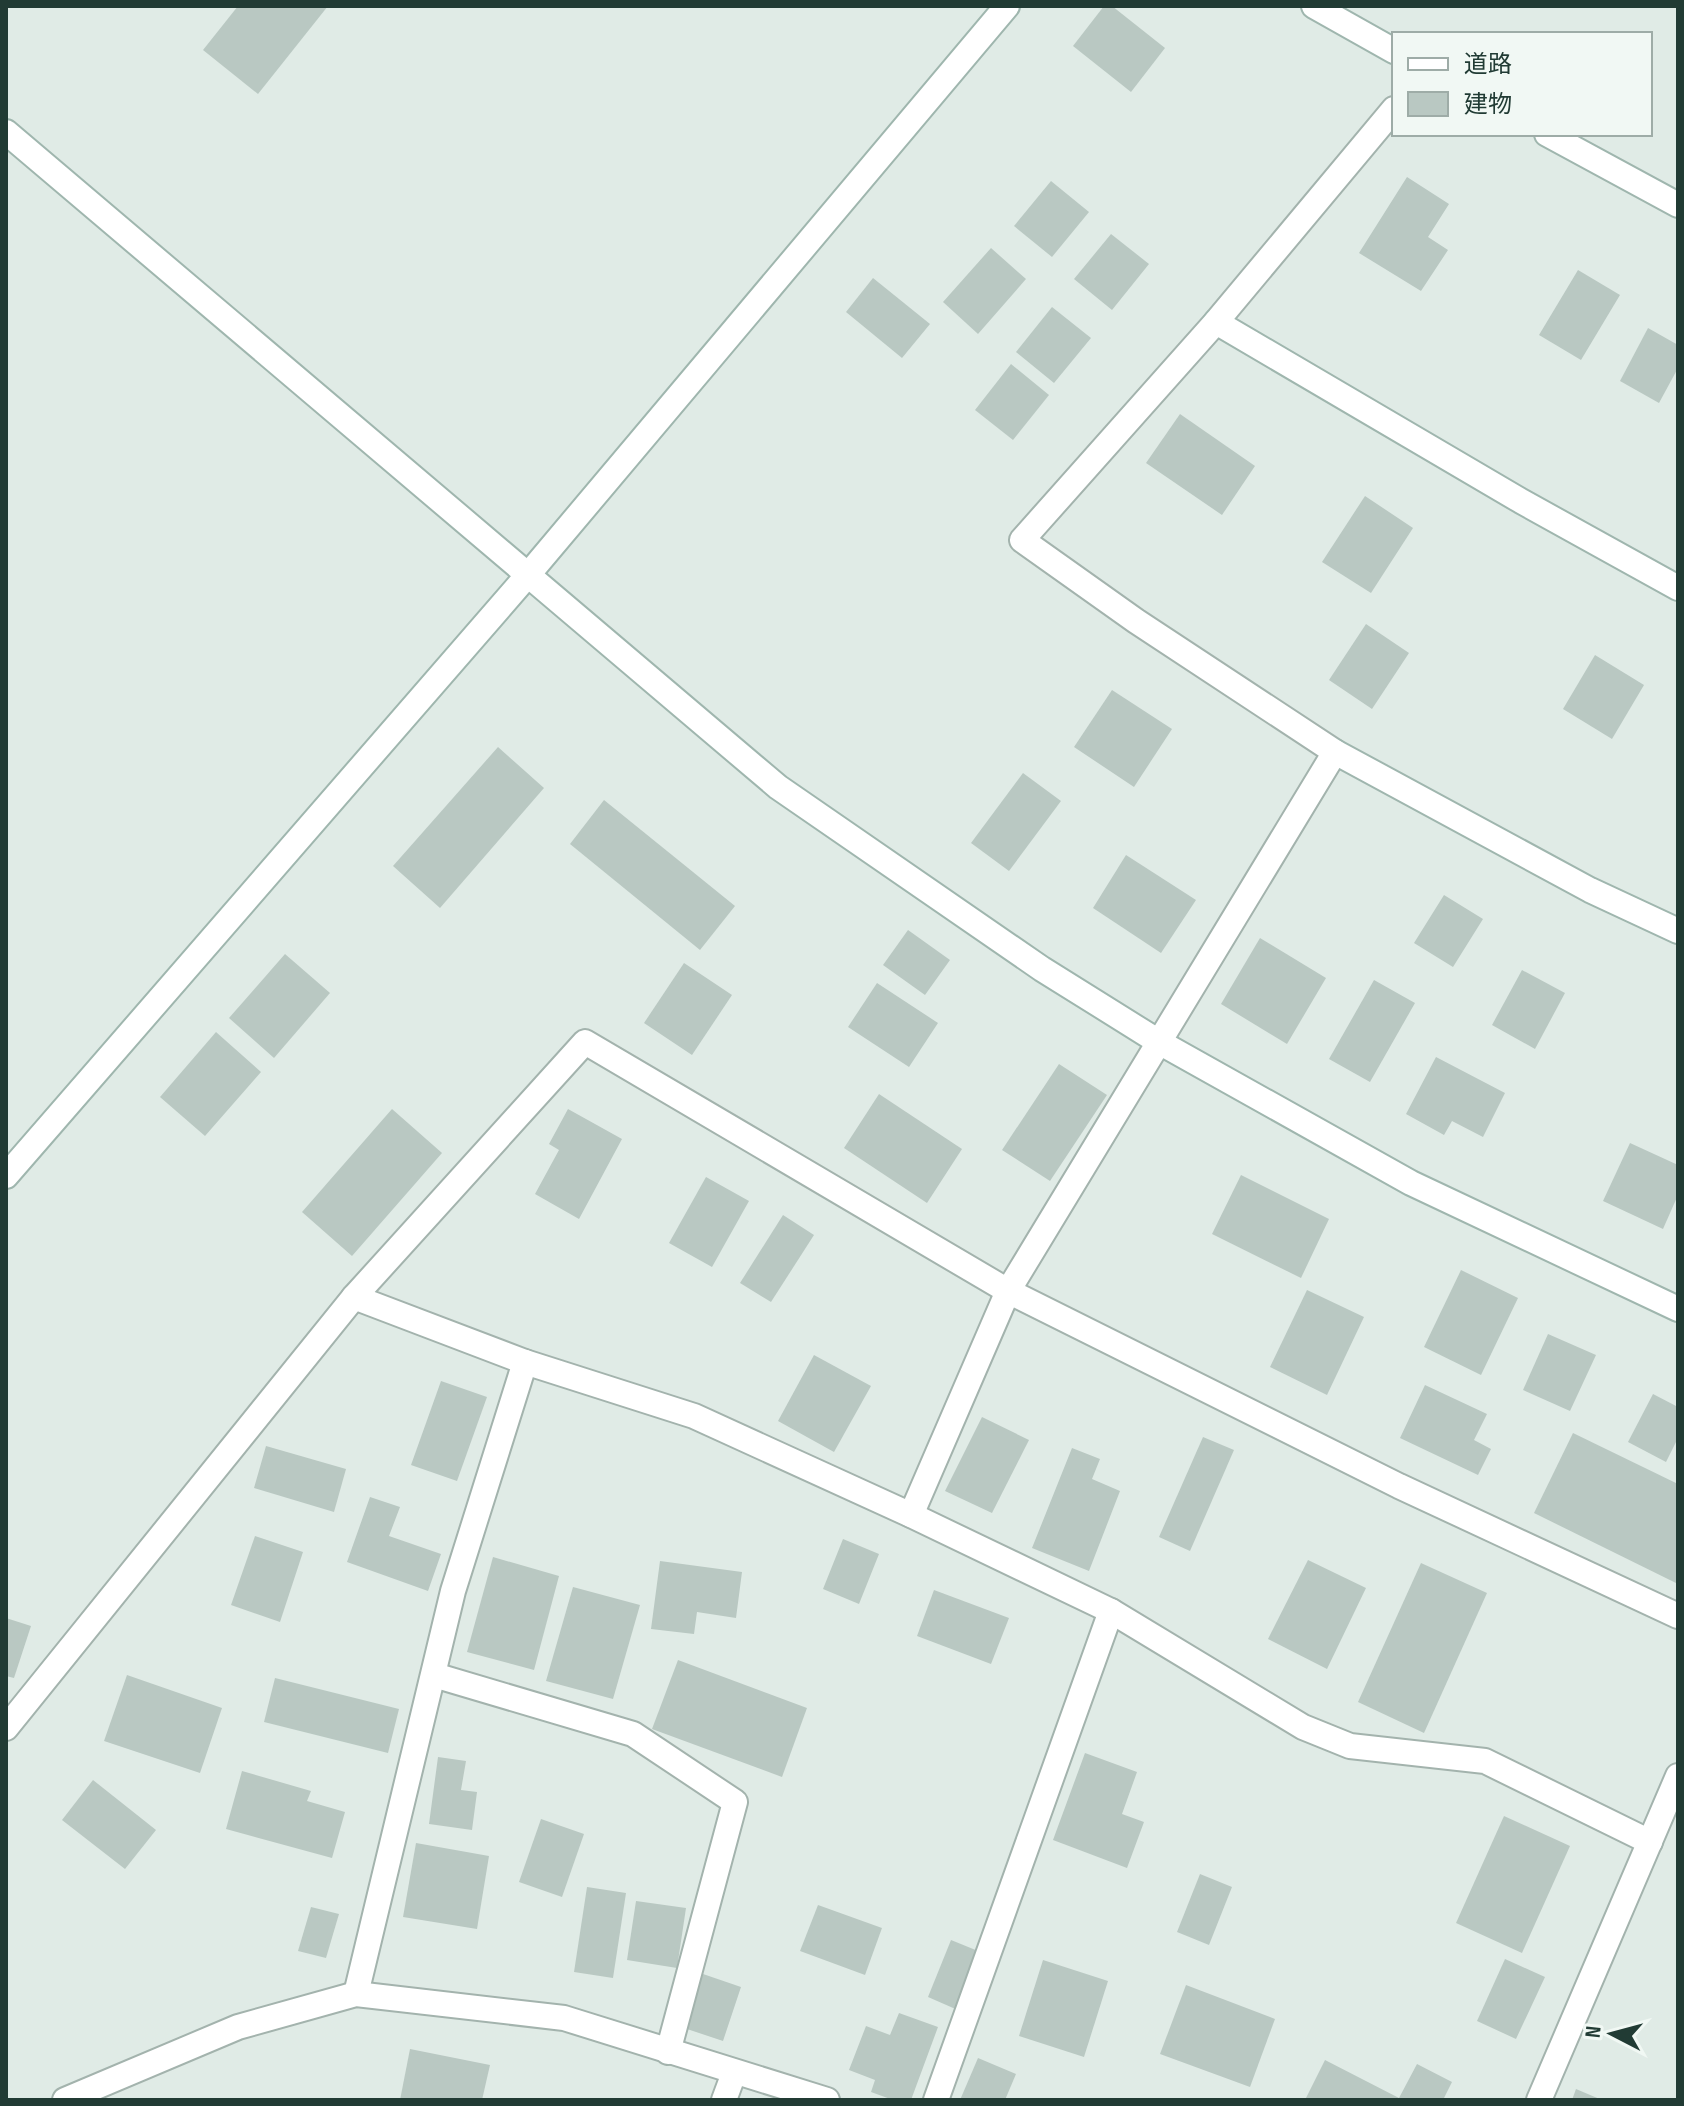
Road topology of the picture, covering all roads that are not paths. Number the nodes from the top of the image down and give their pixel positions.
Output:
1 (1007, 6) edge
2 (1314, 6) edge
3 (1392, 50) edge
4 (1392, 111) edge
5 (6, 132) edge
6 (1551, 136) edge
7 (1678, 205) edge
8 (1216, 322) junction
9 (527, 576) junction
10 (1678, 588) edge
11 (1335, 752) junction
12 (1678, 931) edge
13 (1159, 1042) junction
14 (6, 1176) edge
15 (1008, 1291) junction
16 (354, 1297) junction
17 (1678, 1309) edge
18 (525, 1362) junction
19 (911, 1515) junction
20 (1111, 1611) junction
21 (1678, 1616) edge
22 (434, 1675) junction
23 (6, 1728) edge
24 (1678, 1776) edge
25 (1650, 1842) junction
26 (356, 1994) junction
27 (668, 2052) junction
28 (734, 2073) junction
29 (65, 2100) edge
30 (724, 2100) edge
31 (827, 2100) edge
32 (936, 2100) edge
33 (1539, 2100) edge

1 - 9 street
2 - 3 street
4 - 8 street
5 - 9 street
6 - 7 street
8 - 10 street
8 - 11 street
9 - 13 street
9 - 14 street
11 - 12 street
11 - 13 street
13 - 15 street
13 - 17 street
15 - 16 street
15 - 19 street
15 - 21 street
16 - 18 street
16 - 23 street
18 - 19 street
18 - 22 street
19 - 20 street
20 - 25 street
20 - 32 street
22 - 26 street
22 - 27 street
24 - 25 street
25 - 33 street
26 - 27 street
26 - 29 street
27 - 28 street
28 - 30 street
28 - 31 street

